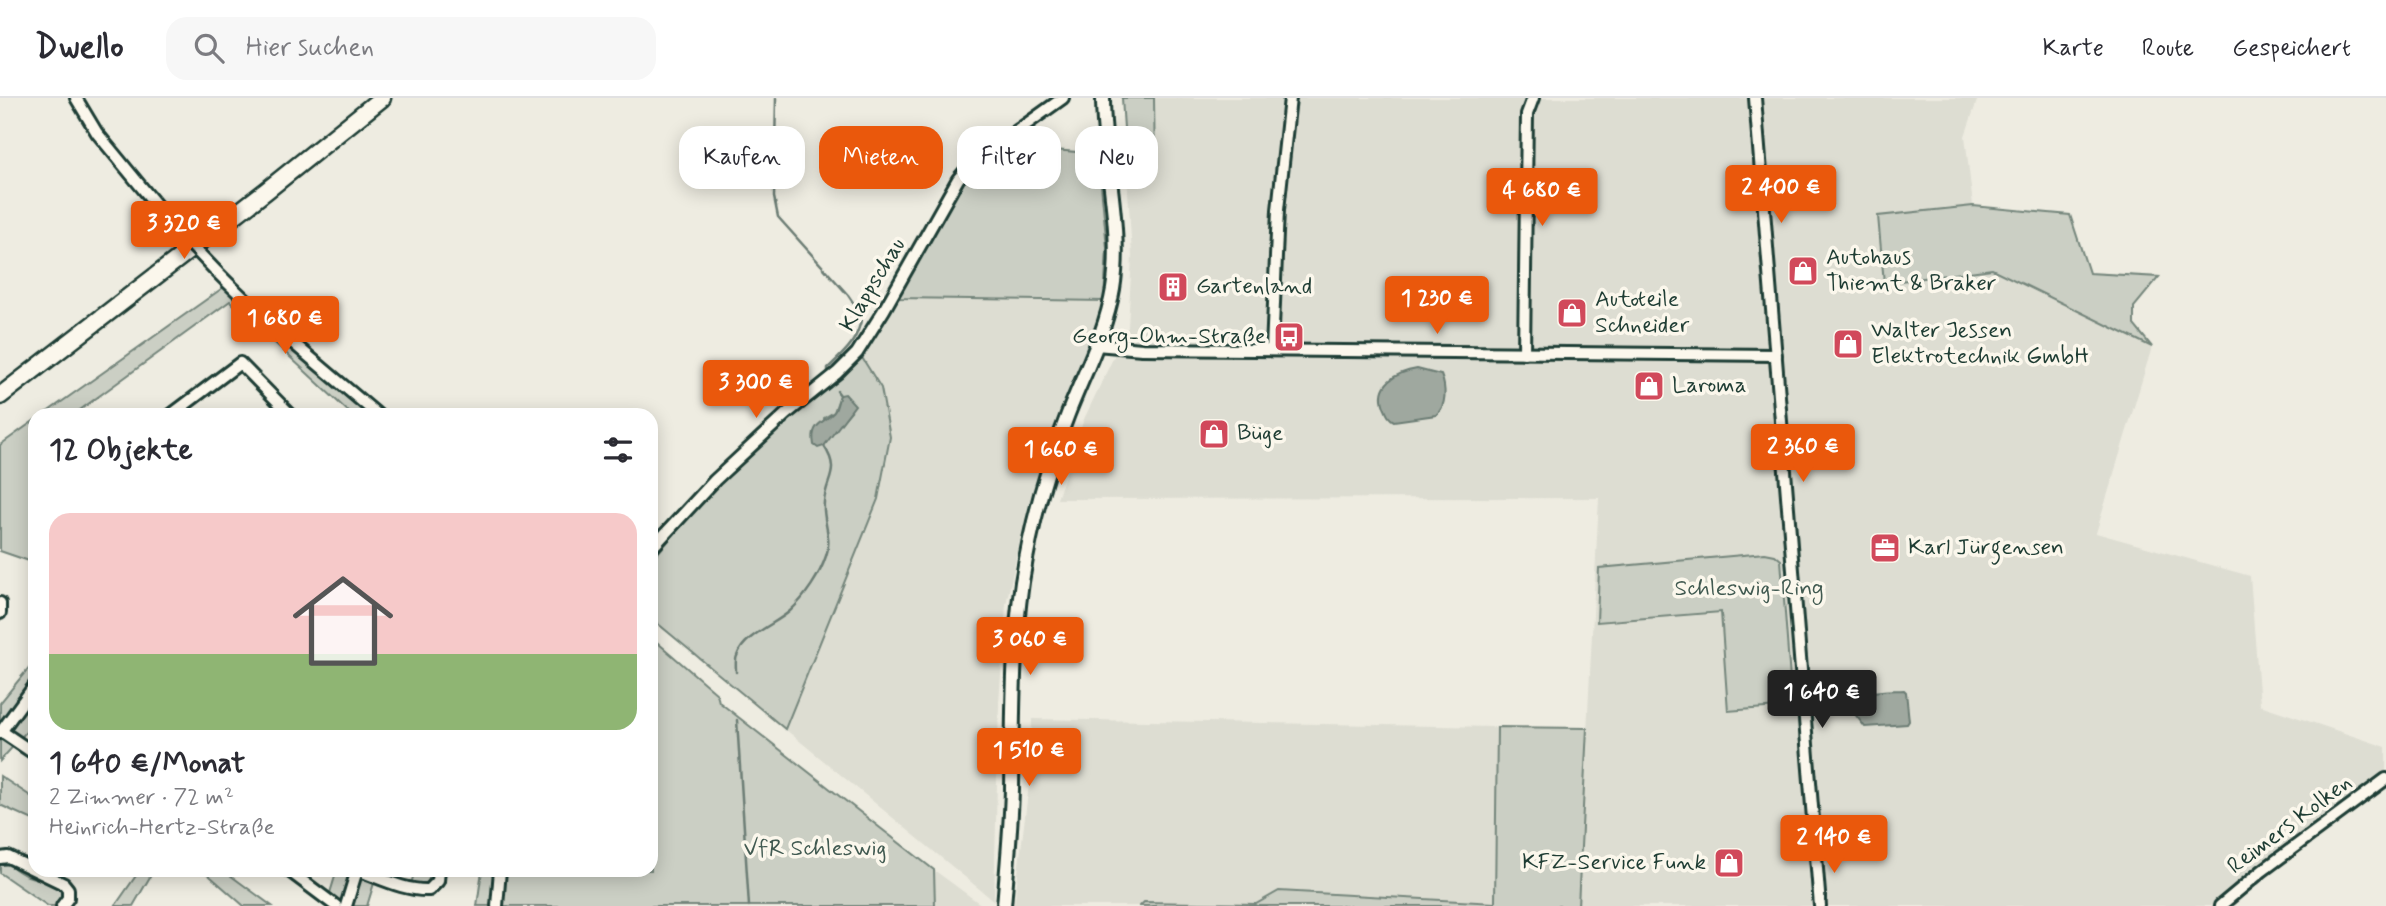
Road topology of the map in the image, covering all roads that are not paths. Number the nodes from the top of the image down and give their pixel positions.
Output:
1 (76, 98) edge
2 (382, 98) edge
3 (1063, 98) edge
4 (1103, 98) edge
5 (1290, 98) edge
6 (1533, 98) edge
7 (1755, 98) edge
8 (1096, 345) junction
9 (1272, 350) junction
10 (1524, 353) junction
11 (1776, 355) junction
12 (0, 396) edge
13 (180, 408) edge
14 (284, 408) edge
15 (370, 408) edge
16 (658, 541) edge
17 (0, 603) edge
18 (0, 613) edge
19 (28, 695) edge
20 (1, 732) edge
21 (28, 749) edge
22 (2386, 779) edge
23 (0, 858) edge
24 (28, 867) edge
25 (49, 877) edge
26 (298, 877) edge
27 (355, 877) edge
28 (377, 877) edge
29 (438, 877) edge
30 (500, 877) edge
31 (62, 906) edge
32 (336, 906) edge
33 (345, 906) edge
34 (498, 906) edge
35 (1004, 906) edge
36 (1820, 906) edge
37 (2220, 906) edge

1 - 15 street, bridge
2 - 12 main road
3 - 16 street, Klappschau
4 - 8 street
5 - 9 street
6 - 10 street
7 - 11 street
8 - 9 street
8 - 35 street
9 - 10 street
10 - 11 street
11 - 36 street
13 - 14 street
17 - 18 street
19 - 20 street
20 - 21 street
22 - 37 street, Reimers Kolken
23 - 24 street
25 - 31 street
26 - 32 street
27 - 33 street
28 - 29 street
30 - 34 street

